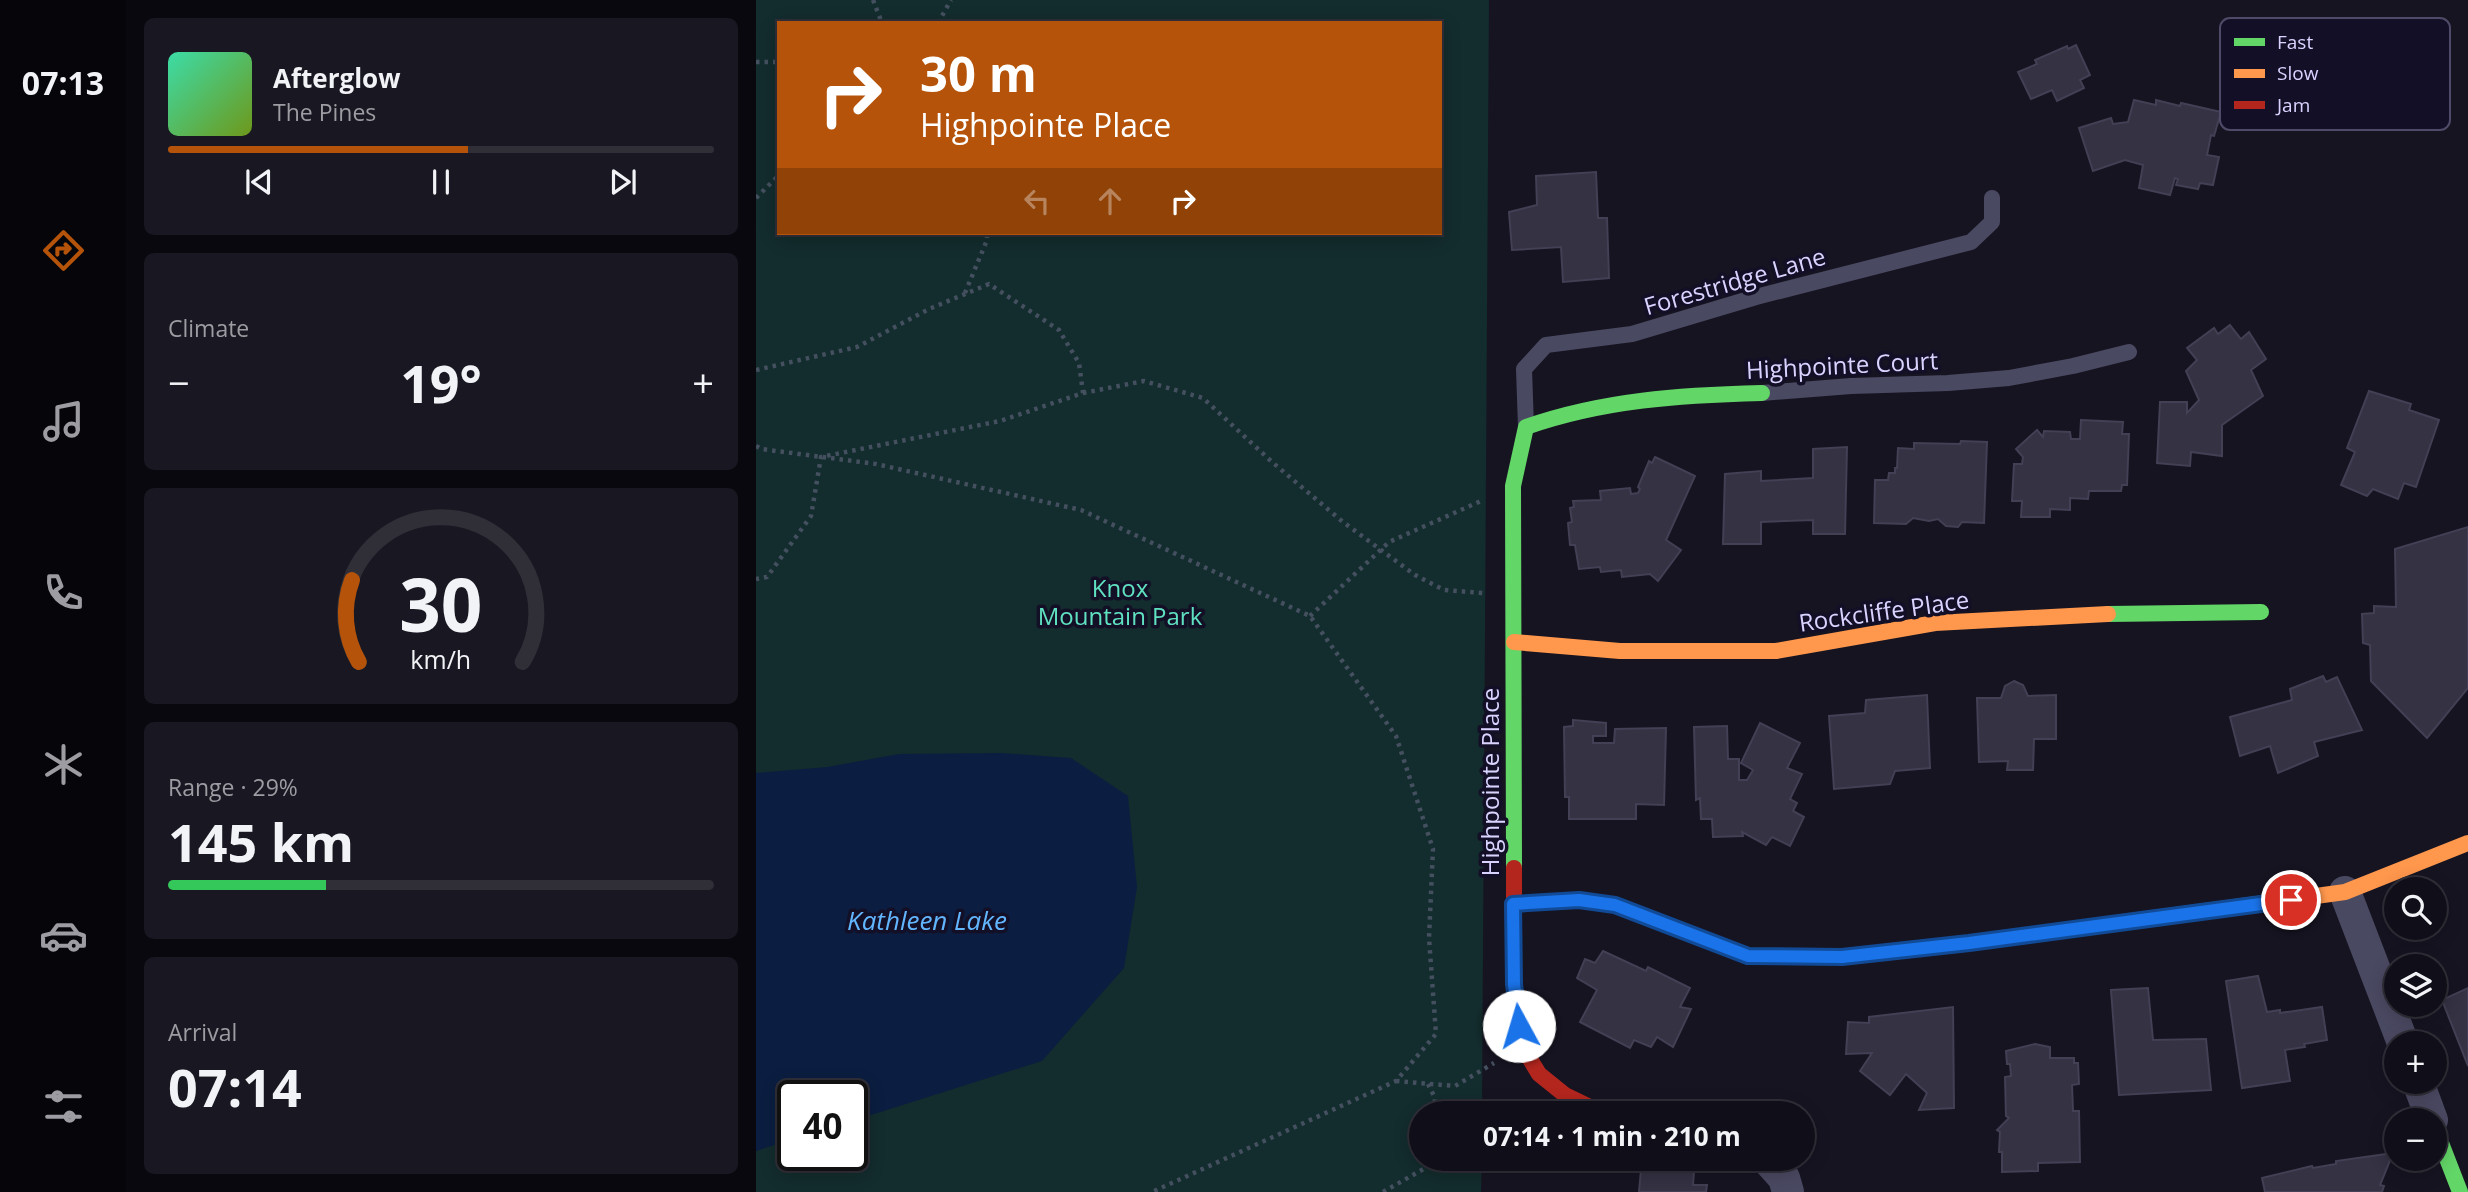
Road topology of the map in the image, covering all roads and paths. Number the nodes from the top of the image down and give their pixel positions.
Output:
1 (873, 0) edge
2 (951, 0) edge
3 (881, 21) edge
4 (940, 21) edge
5 (756, 62) edge
6 (777, 62) edge
7 (777, 177) edge
8 (756, 198) edge
9 (1992, 198) dead end
10 (987, 235) edge
11 (965, 294) junction
12 (2129, 352) dead end
13 (756, 370) edge
14 (1083, 393) junction
15 (1762, 393) joint
16 (1526, 427) junction
17 (756, 446) edge
18 (821, 457) junction
19 (1513, 486) junction
20 (756, 579) edge
21 (1513, 593) junction
22 (2261, 612) dead end
23 (1310, 616) junction
24 (1514, 642) junction
25 (2468, 843) edge
26 (2345, 892) junction
27 (1513, 904) junction
28 (2398, 1031) edge
29 (1522, 1046) junction
30 (1396, 1081) junction
31 (1428, 1084) junction
32 (1435, 1101) edge
33 (1579, 1101) edge
34 (2447, 1158) edge
35 (1418, 1171) edge
36 (1778, 1171) edge
37 (1152, 1192) edge
38 (1383, 1192) edge
39 (1788, 1192) edge
40 (2460, 1192) edge

1 - 3 path
2 - 4 path
5 - 6 path
7 - 8 path
9 - 16 lane, Forestridge Lane
10 - 11 path
11 - 13 path
11 - 14 path
12 - 15 lane, Highpointe Court
14 - 18 path
14 - 21 path
15 - 16 street, Highpointe Court
16 - 19 street, Highpointe Place
17 - 18 path
18 - 20 path
18 - 23 path
19 - 21 street, Highpointe Place
19 - 23 path
21 - 24 street, Highpointe Place
22 - 24 street, Rockcliffe Place
23 - 30 path
24 - 27 street, Highpointe Place
25 - 26 street, Highpointe Place
26 - 27 street, Highpointe Place
26 - 28 street
27 - 29 street
29 - 31 path
29 - 33 street
30 - 31 path
30 - 37 path
31 - 32 path
34 - 40 street
35 - 38 path
36 - 39 street

